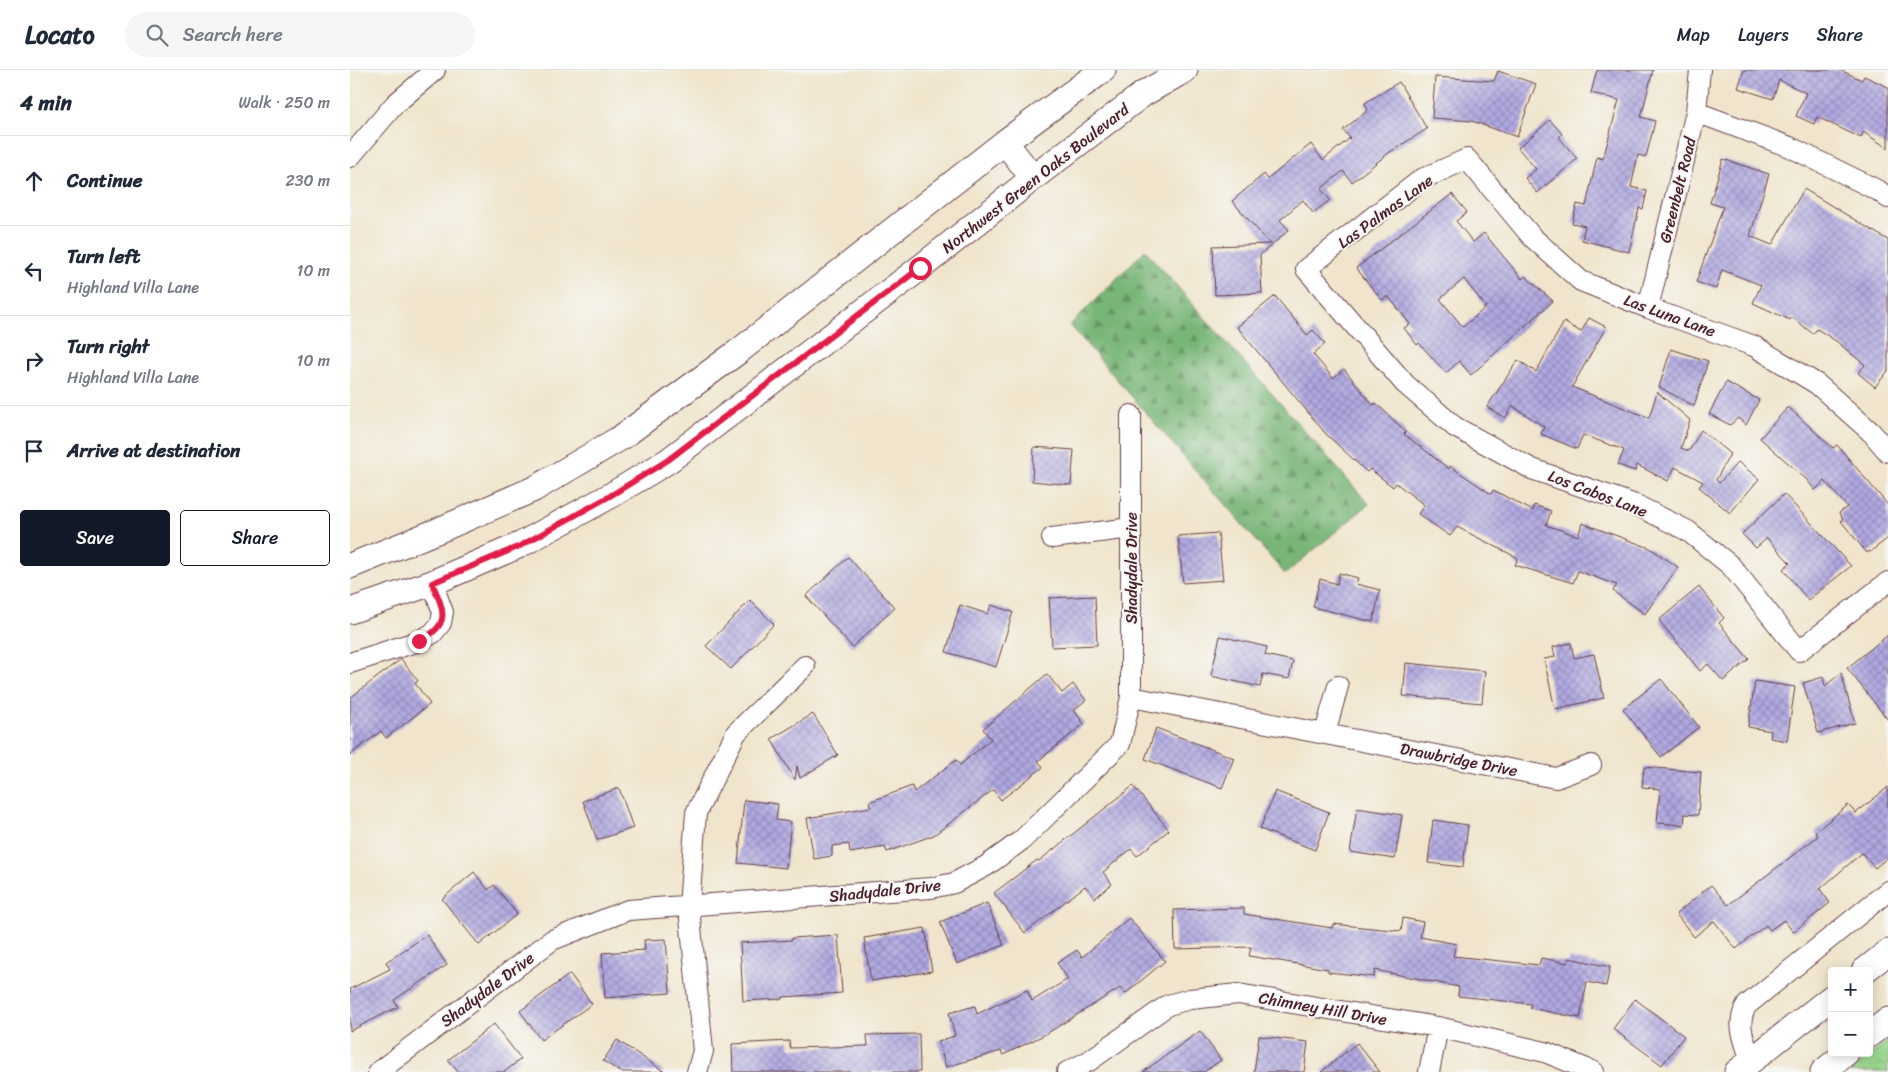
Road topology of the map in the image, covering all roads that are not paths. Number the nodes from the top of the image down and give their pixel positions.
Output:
1 (435, 70) edge
2 (1103, 70) edge
3 (1185, 70) edge
4 (1700, 70) edge
5 (1696, 112) junction
6 (1005, 142) junction
7 (350, 157) edge
8 (1468, 159) joint
9 (1033, 178) junction
10 (1888, 198) edge
11 (1306, 269) joint
12 (1648, 308) junction
13 (1131, 416) dead end
14 (1888, 452) edge
15 (1131, 528) junction
16 (1052, 538) dead end
17 (350, 566) edge
18 (1888, 582) edge
19 (432, 583) junction
20 (350, 611) edge
21 (350, 663) edge
22 (805, 666) dead end
23 (1338, 686) dead end
24 (1131, 697) junction
25 (1325, 733) junction
26 (1591, 764) dead end
27 (1888, 892) edge
28 (688, 907) junction
29 (1888, 952) edge
30 (1869, 967) edge
31 (1828, 1000) edge
32 (1888, 1020) edge
33 (1438, 1028) junction
34 (1873, 1032) edge
35 (1841, 1057) edge
36 (1744, 1066) edge
37 (378, 1072) edge
38 (697, 1072) edge
39 (1067, 1072) edge
40 (1429, 1072) edge
41 (1594, 1072) edge
42 (1822, 1072) edge

1 - 7 street
2 - 6 main road
3 - 9 main road, Northwest Green Oaks Boulevard
4 - 5 street, Greenbelt Road
5 - 10 street
5 - 12 street, Greenbelt Road
6 - 9 main road
6 - 17 main road
8 - 11 street, Las Palmas Lane
8 - 12 street, Las Luna Lane
9 - 19 main road, Northwest Green Oaks Boulevard
11 - 18 street, Los Cabos Lane
12 - 14 street, Las Luna Lane
13 - 15 street, Shadydale Drive
15 - 16 street
15 - 24 street, Shadydale Drive
19 - 20 main road, Northwest Green Oaks Boulevard
19 - 21 street
22 - 28 street
23 - 25 street
24 - 25 street, Drawbridge Drive
24 - 28 street, Shadydale Drive
25 - 26 street, Drawbridge Drive
27 - 36 street
28 - 37 street, Shadydale Drive
28 - 38 street
29 - 30 main road
31 - 36 main road
32 - 34 main road
33 - 39 street, Chimney Hill Drive
33 - 40 street
33 - 41 street, Chimney Hill Drive
35 - 42 main road

